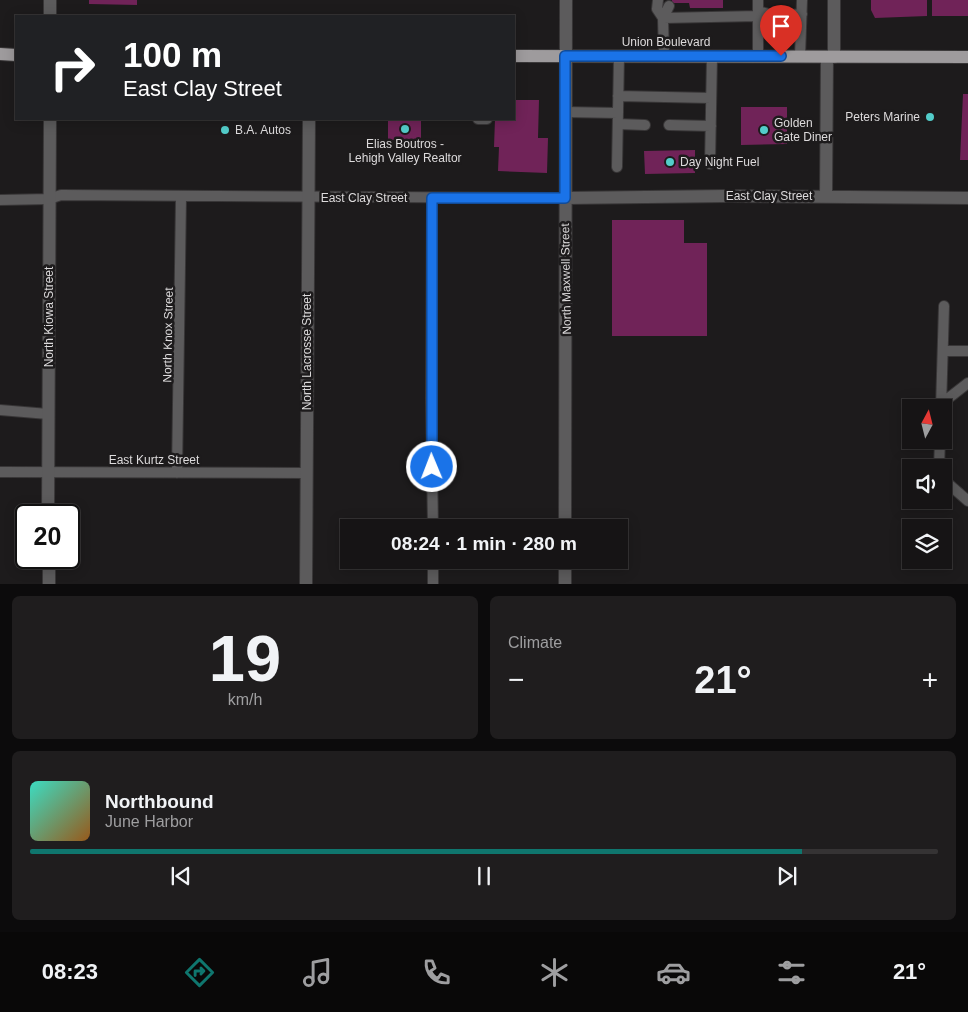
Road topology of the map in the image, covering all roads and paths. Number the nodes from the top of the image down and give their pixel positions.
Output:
1 (50, 0) edge
2 (566, 0) edge
3 (658, 0) edge
4 (802, 0) edge
5 (834, 0) edge
6 (669, 6) dead end
7 (758, 9) edge
8 (802, 14) junction
9 (50, 15) edge
10 (663, 18) junction
11 (0, 54) edge
12 (15, 54) edge
13 (515, 56) edge
14 (565, 56) junction
15 (619, 56) junction
16 (664, 56) junction
17 (712, 56) junction
18 (758, 56) junction
19 (800, 56) junction
20 (831, 57) junction
21 (968, 57) edge
22 (618, 96) junction
23 (711, 98) junction
24 (565, 112) junction
25 (618, 113) junction
26 (50, 120) edge
27 (309, 120) edge
28 (618, 124) junction
29 (645, 124) dead end
30 (669, 125) dead end
31 (711, 126) junction
32 (710, 164) dead end
33 (617, 167) dead end
34 (181, 197) junction
35 (826, 197) junction
36 (308, 198) junction
37 (432, 198) junction
38 (565, 198) junction
39 (968, 198) edge
40 (49, 199) junction
41 (0, 200) edge
42 (944, 306) dead end
43 (943, 351) junction
44 (968, 351) edge
45 (968, 383) edge
46 (941, 399) edge
47 (949, 399) edge
48 (0, 410) edge
49 (48, 414) junction
50 (0, 472) edge
51 (48, 472) junction
52 (178, 473) junction
53 (307, 473) junction
54 (952, 487) edge
55 (968, 502) edge
56 (48, 504) edge
57 (433, 519) edge
58 (565, 519) edge
59 (49, 569) edge
60 (433, 569) edge
61 (565, 569) edge
62 (49, 584) edge
63 (306, 584) edge
64 (433, 584) edge
65 (565, 584) edge

1 - 9 street
2 - 14 street, North Maxwell Street
3 - 10 lane
4 - 8 lane
5 - 20 street
6 - 10 lane
7 - 8 lane
7 - 10 lane
7 - 18 lane
8 - 19 lane
10 - 16 lane
11 - 12 main road
13 - 14 main road, Union Boulevard
14 - 15 main road, Union Boulevard
14 - 24 street, North Maxwell Street
15 - 16 main road, Union Boulevard
15 - 22 lane
16 - 17 main road, Union Boulevard
17 - 18 main road, Union Boulevard
17 - 23 lane
18 - 19 main road, Union Boulevard
19 - 20 main road, Union Boulevard
20 - 21 main road, Union Boulevard
20 - 35 street
22 - 23 lane
22 - 25 lane
23 - 31 lane
24 - 25 lane
24 - 38 street, North Maxwell Street
25 - 28 lane
26 - 40 street, North Kiowa Street
27 - 36 street, North Lacrosse Street
28 - 29 lane
28 - 33 lane
30 - 31 lane
31 - 32 lane
34 - 36 lane, East Clay Street
34 - 40 lane, East Clay Street
34 - 52 lane, North Knox Street
35 - 38 street, East Clay Street
35 - 39 street, East Clay Street
36 - 37 lane, East Clay Street
36 - 53 street, North Lacrosse Street
37 - 38 lane, East Clay Street
37 - 57 lane
38 - 58 street, North Maxwell Street
40 - 41 lane, East Clay Street
40 - 49 street, North Kiowa Street
42 - 43 lane
43 - 44 lane
43 - 46 lane
45 - 47 lane
48 - 49 lane
49 - 51 street, North Kiowa Street
50 - 51 lane, East Kurtz Street
51 - 52 lane, East Kurtz Street
51 - 56 street, North Kiowa Street
52 - 53 lane, East Kurtz Street
53 - 63 street, North Lacrosse Street
54 - 55 lane
59 - 62 street
60 - 64 lane
61 - 65 street

